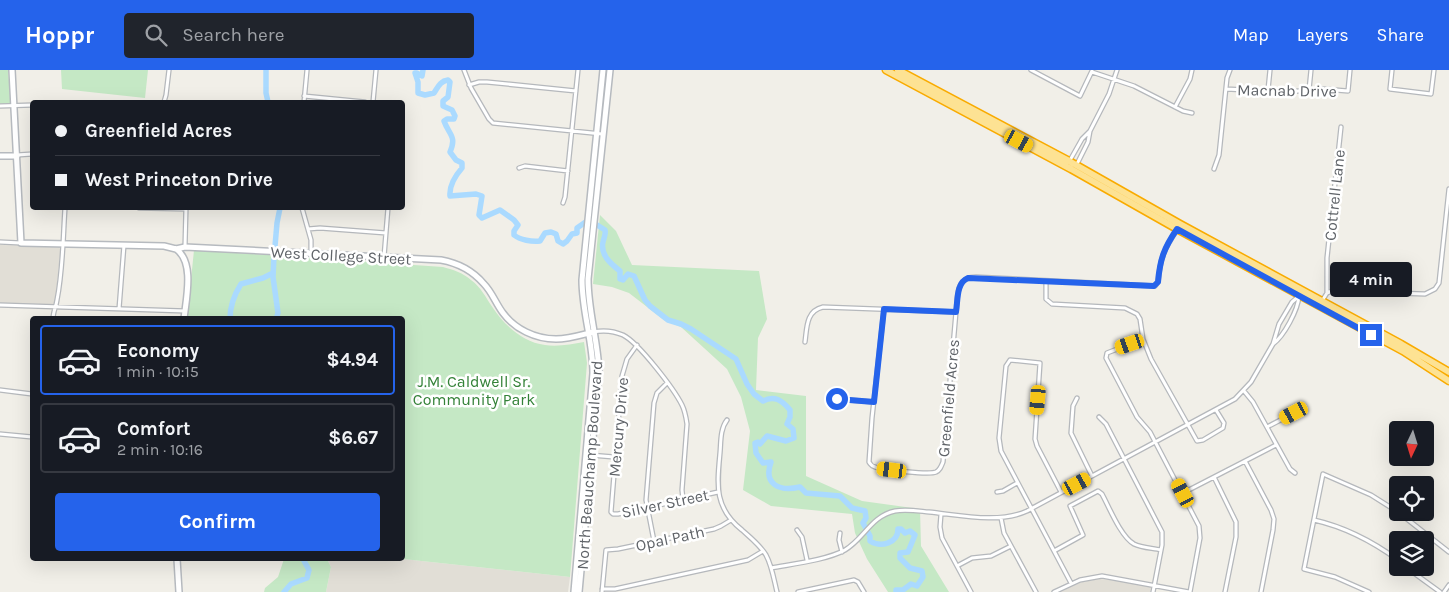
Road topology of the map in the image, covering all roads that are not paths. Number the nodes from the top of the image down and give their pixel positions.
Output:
1 (12, 70) edge
2 (17, 70) edge
3 (169, 70) edge
4 (307, 70) edge
5 (376, 70) edge
6 (464, 70) edge
7 (578, 70) edge
8 (603, 70) edge
9 (610, 70) edge
10 (886, 70) edge
11 (898, 70) edge
12 (1031, 70) edge
13 (1118, 70) edge
14 (1192, 70) edge
15 (1230, 70) edge
16 (1270, 70) edge
17 (1310, 70) edge
18 (1350, 70) edge
19 (1392, 70) edge
20 (1434, 70) edge
21 (1092, 71) edge
22 (1115, 78) junction
23 (469, 85) junction
24 (1226, 89) junction
25 (1268, 90) junction
26 (1309, 90) junction
27 (576, 92) junction
28 (304, 96) junction
29 (164, 100) edge
30 (304, 100) edge
31 (345, 100) edge
32 (373, 100) edge
33 (30, 105) edge
34 (0, 106) edge
35 (14, 106) junction
36 (1175, 107) junction
37 (1192, 113) dead end
38 (1341, 127) dead end
39 (572, 131) junction
40 (1090, 131) junction
41 (599, 134) junction
42 (30, 154) edge
43 (0, 156) edge
44 (17, 156) junction
45 (1068, 164) junction
46 (519, 168) dead end
47 (1075, 168) junction
48 (1214, 169) dead end
49 (568, 171) junction
50 (1449, 189) edge
51 (563, 203) dead end
52 (65, 210) edge
53 (186, 210) edge
54 (303, 210) edge
55 (388, 210) edge
56 (1179, 227) junction
57 (308, 229) junction
58 (386, 233) junction
59 (0, 242) edge
60 (21, 243) junction
61 (63, 244) junction
62 (124, 245) junction
63 (185, 247) junction
64 (176, 249) junction
65 (311, 253) junction
66 (384, 257) junction
67 (586, 265) junction
68 (1046, 281) junction
69 (1327, 293) junction
70 (1299, 296) junction
71 (1322, 301) junction
72 (0, 304) edge
73 (55, 306) junction
74 (119, 309) junction
75 (884, 309) junction
76 (185, 311) junction
77 (956, 312) junction
78 (53, 316) edge
79 (184, 316) edge
80 (591, 332) junction
81 (1143, 339) junction
82 (806, 342) dead end
83 (1272, 344) junction
84 (637, 345) junction
85 (1449, 372) edge
86 (1449, 381) edge
87 (667, 383) junction
88 (0, 390) edge
89 (1244, 391) junction
90 (30, 394) edge
91 (1077, 398) dead end
92 (837, 399) dead end
93 (874, 402) junction
94 (1216, 410) junction
95 (1294, 413) dead end
96 (1099, 417) dead end
97 (726, 420) dead end
98 (1187, 425) junction
99 (1267, 427) junction
100 (0, 434) edge
101 (30, 437) edge
102 (1156, 442) junction
103 (1276, 444) junction
104 (589, 455) junction
105 (614, 457) junction
106 (1124, 459) junction
107 (1245, 461) junction
108 (1295, 474) dead end
109 (1092, 476) junction
110 (1214, 477) junction
111 (1017, 483) junction
112 (718, 492) junction
113 (997, 492) dead end
114 (1062, 492) junction
115 (1183, 493) junction
116 (683, 499) junction
117 (1389, 506) edge
118 (647, 507) junction
119 (1031, 509) junction
120 (612, 513) joint
121 (941, 514) junction
122 (1001, 518) junction
123 (731, 520) junction
124 (1314, 520) junction
125 (1409, 521) edge
126 (797, 530) dead end
127 (840, 533) dead end
128 (654, 541) junction
129 (1011, 546) junction
130 (1161, 550) junction
131 (1054, 551) junction
132 (764, 552) junction
133 (842, 552) junction
134 (1449, 552) edge
135 (1389, 554) edge
136 (807, 560) junction
137 (176, 561) edge
138 (957, 566) junction
139 (771, 568) junction
140 (1418, 576) edge
141 (1070, 583) junction
142 (1154, 585) junction
143 (1449, 585) edge
144 (602, 590) edge
145 (179, 592) edge
146 (574, 592) edge
147 (579, 592) edge
148 (777, 592) edge
149 (798, 592) edge
150 (864, 592) edge
151 (971, 592) edge
152 (1036, 592) edge
153 (1054, 592) edge
154 (1153, 592) edge
155 (1190, 592) edge
156 (1225, 592) edge
157 (1261, 592) edge
158 (1369, 592) edge
159 (1440, 592) edge
160 (1444, 592) edge

1 - 2 street
1 - 35 street
3 - 29 street
4 - 28 street
5 - 32 street
6 - 23 street
7 - 27 street
8 - 41 street, North Beauchamp Boulevard
9 - 41 street, North Beauchamp Boulevard
10 - 45 highway
11 - 45 highway
12 - 21 street
13 - 22 street
14 - 36 street
15 - 24 street
16 - 25 street
17 - 26 street
18 - 26 street, Macnab Drive
19 - 20 street
21 - 22 street
22 - 36 street
22 - 40 street
23 - 27 street
23 - 39 street
24 - 25 street, Macnab Drive
24 - 48 street
25 - 26 street, Macnab Drive
27 - 39 street
28 - 30 street
28 - 31 street
33 - 35 street
34 - 35 street
35 - 44 street
36 - 37 street
38 - 69 street, Cottrell Lane
39 - 41 street
39 - 49 street
40 - 45 street
40 - 47 street
41 - 67 street, North Beauchamp Boulevard
41 - 67 street, North Beauchamp Boulevard
42 - 44 street
43 - 44 street
44 - 60 street
45 - 47 highway
46 - 49 street
47 - 56 highway
49 - 51 street
50 - 69 street
52 - 61 street
53 - 63 street
54 - 57 street
55 - 58 street
56 - 68 street
56 - 70 highway
56 - 71 highway
57 - 58 street
57 - 65 street
58 - 66 street
59 - 60 street
60 - 61 street, West College Street
61 - 62 street, West College Street
61 - 73 street
62 - 64 street, West College Street
62 - 74 street
63 - 64 street, West College Street
63 - 65 street, West College Street
64 - 76 street
65 - 66 street, West College Street
66 - 80 street, West College Street
67 - 80 street, North Beauchamp Boulevard
68 - 77 street, Greenfield Acres
68 - 81 street
69 - 71 street
70 - 83 street
70 - 83 street
70 - 86 highway
71 - 85 highway
72 - 73 street
73 - 74 street
73 - 78 street
74 - 76 street
75 - 77 street
75 - 82 street
75 - 93 street, Greenfield Acres
76 - 79 street
77 - 93 street, Greenfield Acres
80 - 84 street
80 - 104 street, North Beauchamp Boulevard
81 - 98 street
81 - 102 street
83 - 89 street
84 - 87 street
84 - 105 street, Mercury Drive
87 - 116 street
87 - 118 street
88 - 90 street
89 - 94 street
89 - 99 street
91 - 109 street
92 - 93 street
94 - 98 street
94 - 98 street
95 - 99 street
96 - 106 street
97 - 112 street
98 - 102 street
99 - 103 street
100 - 101 street
102 - 106 street
102 - 115 street
103 - 107 street
103 - 108 street
104 - 105 street
104 - 146 street, North Beauchamp Boulevard
104 - 147 street, North Beauchamp Boulevard
105 - 120 street, Mercury Drive
106 - 109 street
106 - 130 street
107 - 110 street
107 - 157 street
109 - 114 street
110 - 115 street
110 - 156 street
111 - 113 street
111 - 114 street
111 - 119 street
112 - 116 street, Silver Street
112 - 123 street
114 - 119 street
115 - 155 street
116 - 118 street, Silver Street
117 - 124 street
118 - 120 street, Silver Street
118 - 128 street
119 - 122 street
119 - 131 street
121 - 122 street
121 - 133 street
121 - 138 street
122 - 129 street
123 - 128 street, Opal Path
123 - 132 street
124 - 135 street
124 - 158 street
125 - 134 street
126 - 136 street
127 - 133 street
128 - 144 street, Opal Path
129 - 138 street
129 - 152 street
130 - 131 street
130 - 142 street
131 - 141 street
132 - 139 street
132 - 144 street
133 - 136 street
136 - 139 street
137 - 145 street
138 - 151 street
139 - 148 street
140 - 159 street
141 - 142 street
141 - 153 street
142 - 154 street
142 - 155 street
143 - 160 street
149 - 150 street

